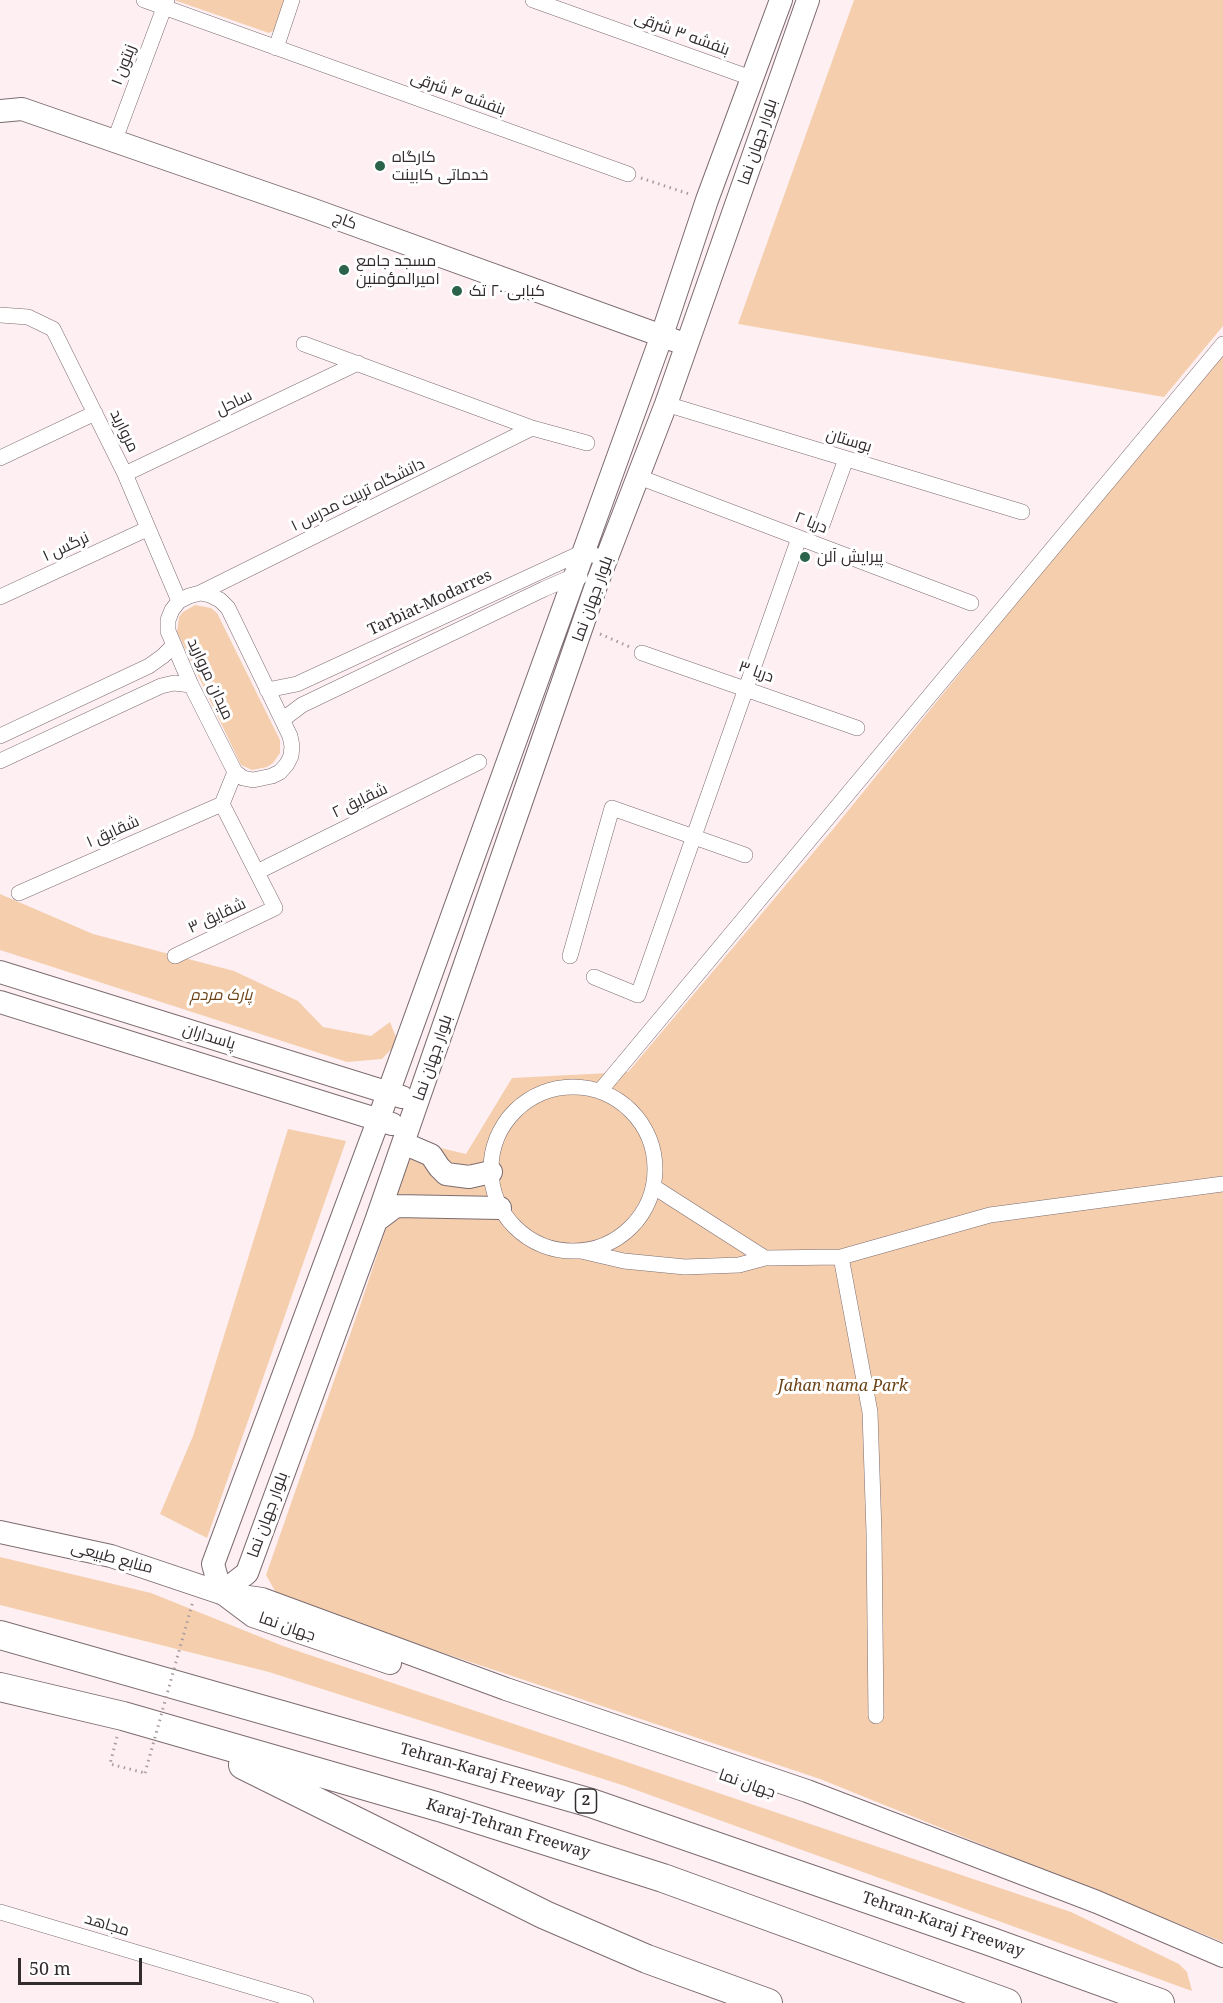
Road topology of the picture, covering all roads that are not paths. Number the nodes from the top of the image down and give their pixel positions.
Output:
1 (144, 0) edge
2 (292, 0) edge
3 (533, 0) edge
4 (781, 0) edge
5 (808, 0) edge
6 (166, 3) edge
7 (276, 48) junction
8 (751, 78) junction
9 (0, 111) edge
10 (114, 142) junction
11 (628, 174) road end
12 (0, 315) edge
13 (662, 335) junction
14 (304, 344) dead end
15 (1223, 344) edge
16 (687, 345) junction
17 (358, 363) junction
18 (666, 404) junction
19 (95, 413) junction
20 (532, 428) junction
21 (587, 443) dead end
22 (0, 458) edge
23 (846, 459) junction
24 (125, 474) junction
25 (639, 477) junction
26 (1022, 513) dead end
27 (822, 525) dead end
28 (147, 529) junction
29 (799, 538) junction
30 (583, 552) junction
31 (607, 559) junction
32 (574, 576) junction
33 (597, 583) junction
34 (200, 594) junction
35 (0, 597) edge
36 (179, 601) junction
37 (971, 603) dead end
38 (174, 645) junction
39 (642, 653) road end
40 (191, 685) junction
41 (746, 688) junction
42 (267, 690) junction
43 (282, 720) junction
44 (857, 728) dead end
45 (0, 736) edge
46 (0, 760) edge
47 (479, 762) dead end
48 (235, 772) junction
49 (222, 804) junction
50 (693, 837) junction
51 (745, 855) dead end
52 (257, 872) junction
53 (19, 893) dead end
54 (175, 956) dead end
55 (570, 956) dead end
56 (0, 972) edge
57 (594, 977) dead end
58 (0, 1002) edge
59 (600, 1092) junction
60 (388, 1093) junction
61 (418, 1102) junction
62 (378, 1120) junction
63 (406, 1136) junction
64 (490, 1172) junction
65 (1223, 1184) edge
66 (654, 1187) junction
67 (500, 1208) junction
68 (376, 1221) junction
69 (581, 1251) junction
70 (841, 1257) junction
71 (765, 1258) junction
72 (0, 1532) edge
73 (221, 1593) junction
74 (0, 1635) edge
75 (0, 1687) edge
76 (876, 1716) dead end
77 (182, 1735) junction
78 (0, 1912) edge
79 (1223, 1956) edge
80 (1223, 1972) edge
81 (306, 2003) edge
82 (768, 2003) edge
83 (1007, 2003) edge
84 (1160, 2003) edge

1 - 6 street, بنفشه ۴ شرقی
2 - 7 street
3 - 8 street, بنفشه ۳ شرقی
4 - 8 street, بلوار جهان نما
5 - 16 street, بلوار جهان نما
6 - 7 street, بنفشه ۴ شرقی
6 - 10 street, زیتون ۱
7 - 11 street, بنفشه ۴ شرقی
8 - 13 street, بلوار جهان نما
9 - 10 street, کاج
10 - 13 street, کاج
12 - 19 street, مروارید
13 - 16 street, کاج
13 - 30 street, بلوار جهان نما
14 - 17 street
15 - 59 street
16 - 18 street, بلوار جهان نما
17 - 20 street
17 - 24 street, ساحل
18 - 23 street, بوستان
18 - 25 street, بلوار جهان نما
19 - 22 street
19 - 24 street, مروارید
20 - 21 street
20 - 34 street, ۱ دانشگاه تربیت مدرس
23 - 26 street, بوستان
23 - 27 street
24 - 28 street, مروارید
25 - 29 street, دریا ۲
25 - 31 street, بلوار جهان نما
28 - 35 street, نرگس ۱
28 - 36 street, مروارید
29 - 37 street, دریا ۲
29 - 41 street
30 - 31 street
30 - 32 street, بلوار جهان نما
30 - 42 street, Tarbiat-Modarres
31 - 33 street, بلوار جهان نما
32 - 33 street
32 - 43 street
32 - 60 street, بلوار جهان نما
33 - 61 street, بلوار جهان نما
34 - 36 street
34 - 42 street
36 - 38 street, میدان مروارید
38 - 40 street, میدان مروارید
38 - 45 street
39 - 41 street, دریا ۳
40 - 46 street
40 - 48 street, میدان مروارید
41 - 44 street, دریا ۳
41 - 50 street
42 - 43 street
43 - 48 street
47 - 52 street, شقایق ۲
48 - 49 street
49 - 52 street
49 - 53 street, شقایق ۱
50 - 51 street
50 - 55 street
50 - 57 street
52 - 54 street, شقایق ۳
56 - 60 street, پاسداران
58 - 62 street, پاسداران
59 - 64 street
59 - 66 street
60 - 61 street, پاسداران
60 - 62 street, بلوار جهان نما
61 - 63 street, بلوار جهان نما
62 - 63 street, پاسداران
62 - 73 street, بلوار جهان نما
63 - 64 street, پاسداران
63 - 68 street, بلوار جهان نما
64 - 67 street
65 - 70 street
66 - 69 street
66 - 71 street
67 - 68 street
67 - 69 street
68 - 73 street, بلوار جهان نما
69 - 71 street
70 - 71 street
70 - 76 street
72 - 73 street, منابع طبیعی
73 - 79 street, جهان نما
73 - 80 street, جهان نما
74 - 84 highway, Tehran-Karaj Freeway / 2
75 - 77 highway, Karaj-Tehran Freeway
77 - 82 highway
77 - 83 highway, Karaj-Tehran Freeway
78 - 81 street, مجاهد

